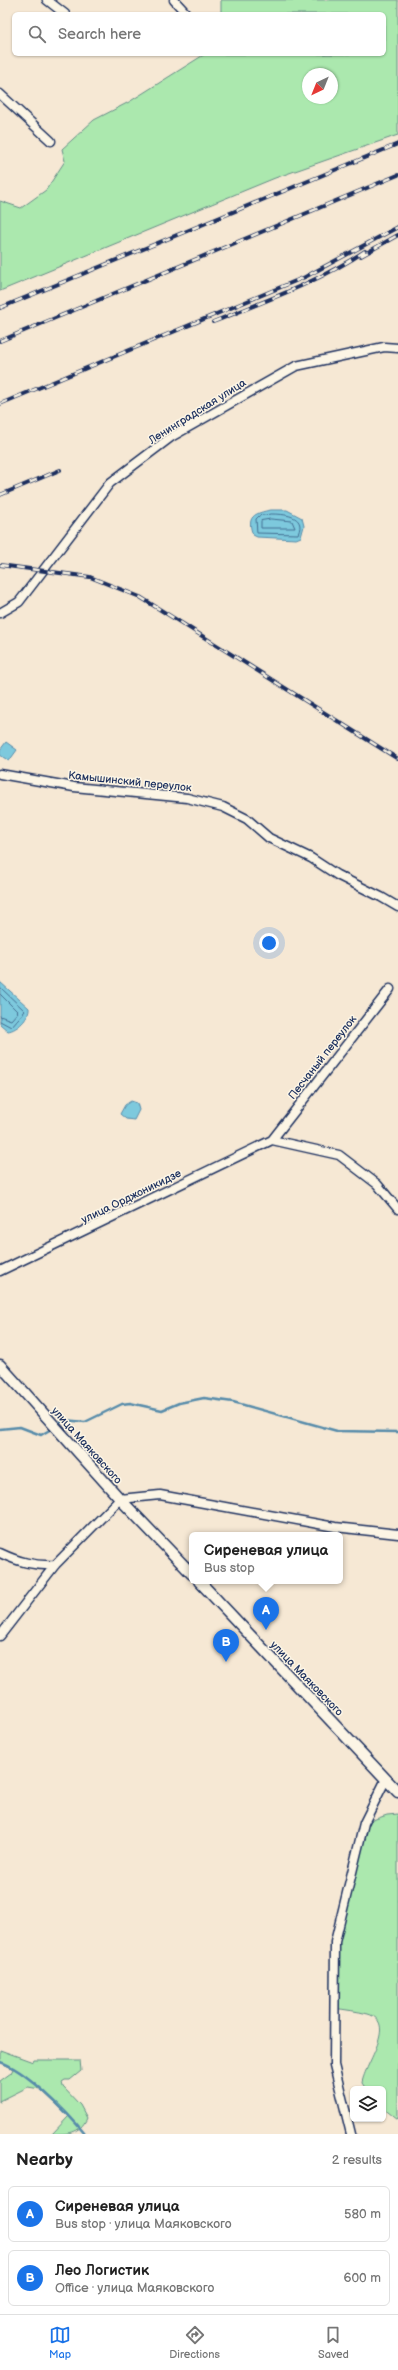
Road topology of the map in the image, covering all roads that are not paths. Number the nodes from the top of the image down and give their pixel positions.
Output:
1 (47, 0) edge
2 (174, 0) edge
3 (62, 12) edge
4 (184, 12) dead end
5 (0, 94) edge
6 (51, 141) dead end
7 (398, 348) edge
8 (0, 614) edge
9 (0, 774) edge
10 (398, 907) edge
11 (390, 989) dead end
12 (272, 1140) junction
13 (398, 1209) edge
14 (0, 1271) edge
15 (0, 1365) edge
16 (120, 1499) junction
17 (398, 1534) edge
18 (0, 1553) edge
19 (55, 1565) junction
20 (189, 1571) edge
21 (202, 1584) edge
22 (0, 1636) edge
23 (386, 1779) junction
24 (398, 1792) edge
25 (351, 2134) edge

1 - 3 street
2 - 4 street
5 - 6 street
7 - 8 street, Ленинградская улица
9 - 10 street, Камышинский переулок
11 - 12 street, Песчаный переулок
12 - 13 street
12 - 14 street, улица Орджоникидзе
15 - 16 street, улица Маяковского
16 - 17 street
16 - 19 street
16 - 20 street, улица Маяковского
18 - 19 street
19 - 22 street
21 - 23 street, улица Маяковского
23 - 24 street, улица Маяковского
23 - 25 street

